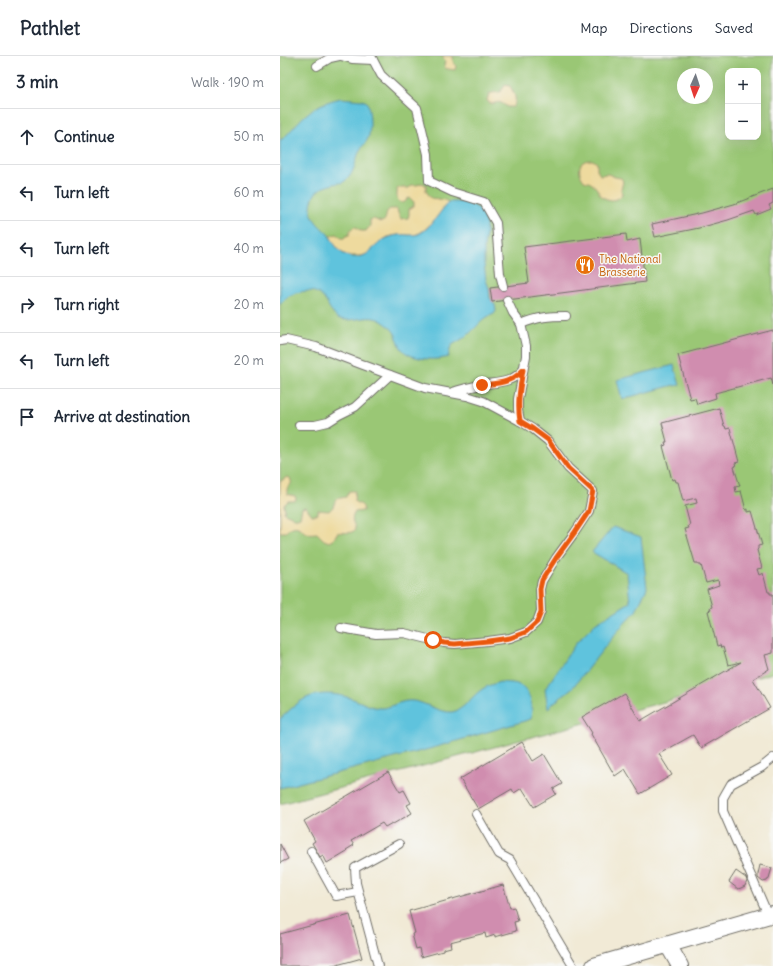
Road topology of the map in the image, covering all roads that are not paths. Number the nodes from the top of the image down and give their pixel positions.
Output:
1 (340, 56) edge
2 (372, 58) edge
3 (317, 66) dead end
4 (503, 286) dead end
5 (507, 300) dead end
6 (566, 316) dead end
7 (521, 324) junction
8 (280, 341) edge
9 (523, 370) junction
10 (390, 375) junction
11 (452, 392) junction
12 (520, 421) junction
13 (299, 425) dead end
14 (341, 628) dead end
15 (773, 758) edge
16 (476, 814) dead end
17 (399, 844) dead end
18 (310, 851) dead end
19 (358, 892) junction
20 (771, 917) edge
21 (668, 945) junction
22 (378, 966) edge
23 (572, 966) edge
24 (594, 966) edge
25 (680, 966) edge

1 - 2 lane
1 - 3 lane
2 - 4 lane
5 - 7 lane
6 - 7 lane
7 - 9 lane
8 - 10 lane
9 - 11 lane
9 - 12 lane
10 - 11 lane
10 - 13 lane
11 - 12 lane
12 - 14 lane
15 - 20 lane
16 - 23 lane
17 - 19 lane
18 - 19 lane
19 - 22 lane
20 - 21 street
21 - 24 street
21 - 25 street

